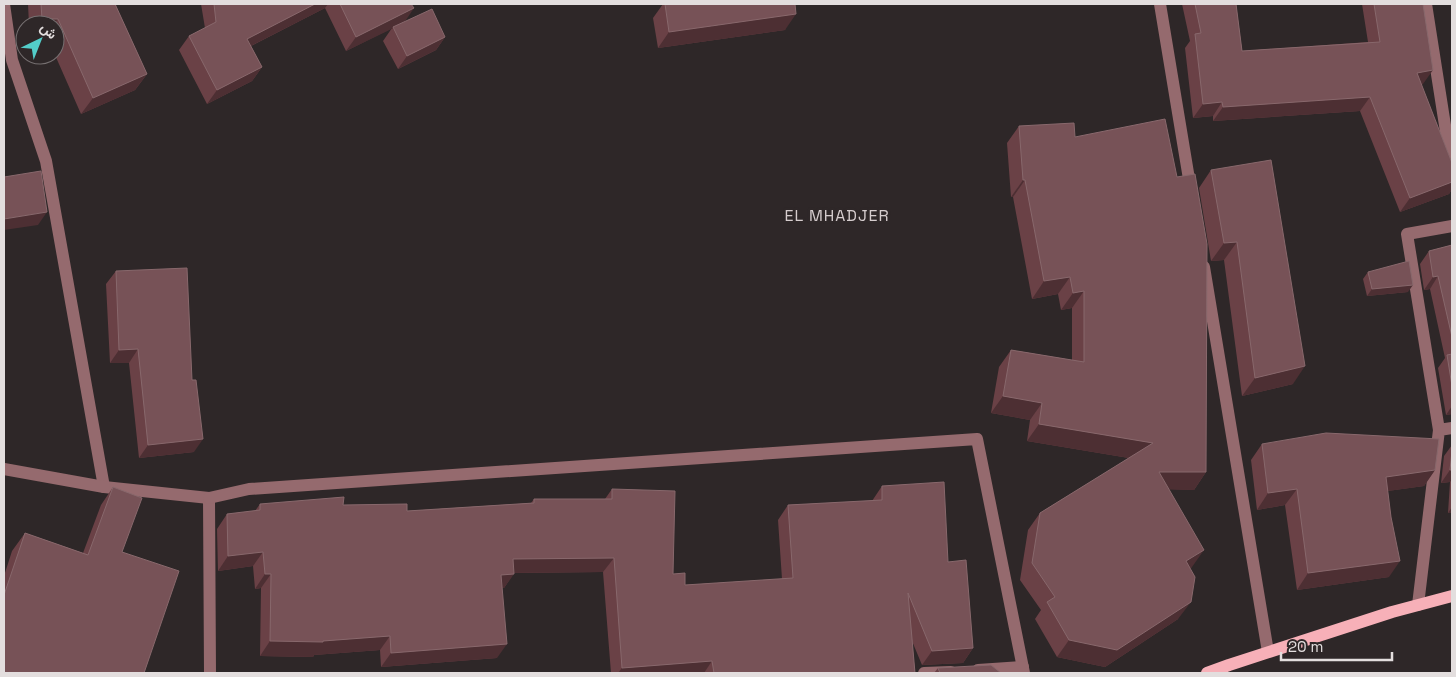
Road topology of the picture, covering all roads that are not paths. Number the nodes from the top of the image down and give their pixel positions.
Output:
1 (4, 4) edge
2 (1160, 4) edge
3 (1426, 4) edge
4 (1452, 170) edge
5 (1193, 200) edge
6 (1452, 226) edge
7 (1202, 259) edge
8 (1452, 428) edge
9 (1439, 430) junction
10 (4, 469) edge
11 (104, 487) junction
12 (209, 498) junction
13 (1452, 596) edge
14 (1418, 605) junction
15 (1268, 652) junction
16 (1024, 670) edge
17 (210, 673) edge
18 (924, 673) edge
19 (1207, 673) edge

1 - 11 street
2 - 5 street
3 - 4 street
6 - 9 street
7 - 15 street
8 - 9 street
9 - 14 street
10 - 11 street
11 - 12 street
12 - 16 street
12 - 17 street
13 - 14 main road
14 - 15 main road
15 - 19 main road
16 - 18 street

